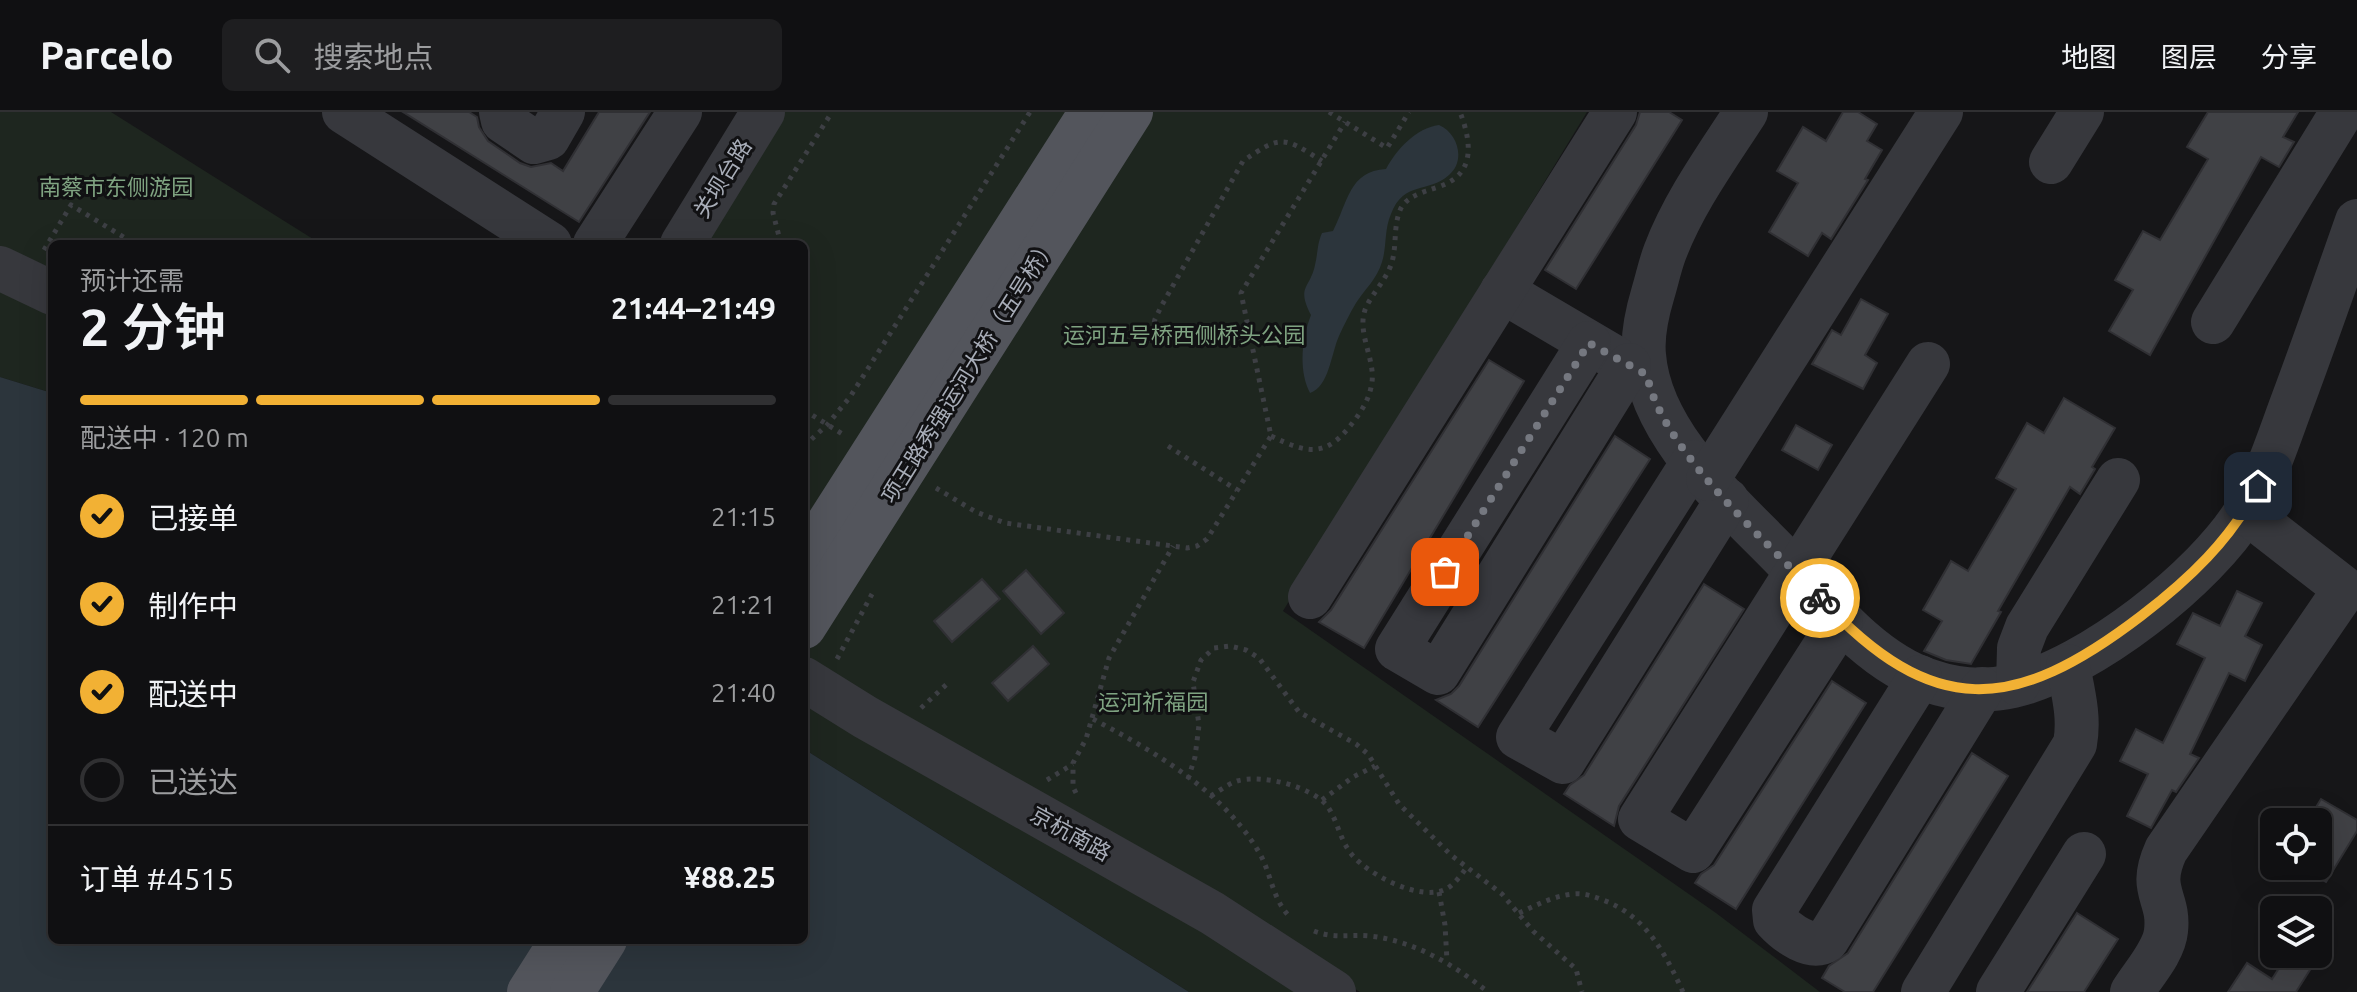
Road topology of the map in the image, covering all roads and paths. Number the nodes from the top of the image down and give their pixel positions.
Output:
1 (344, 112) edge
2 (501, 112) edge
3 (563, 112) edge
4 (680, 112) edge
5 (762, 112) edge
6 (832, 112) edge
7 (1030, 112) edge
8 (1091, 112) edge
9 (1131, 112) edge
10 (1329, 112) edge
11 (1409, 112) edge
12 (1460, 112) edge
13 (1615, 112) edge
14 (1746, 112) edge
15 (1941, 112) edge
16 (2082, 112) edge
17 (2342, 112) edge
18 (1345, 122) junction
19 (1322, 161) junction
20 (2051, 162) dead end
21 (50, 240) edge
22 (128, 240) edge
23 (544, 240) edge
24 (598, 240) edge
25 (684, 240) edge
26 (780, 240) edge
27 (2354, 241) edge
28 (48, 244) edge
29 (26, 281) edge
30 (1502, 291) junction
31 (2213, 322) dead end
32 (1150, 342) dead end
33 (1589, 343) junction
34 (1928, 364) dead end
35 (1638, 370) junction
36 (808, 413) edge
37 (827, 425) junction
38 (1271, 436) junction
39 (853, 440) dead end
40 (808, 442) edge
41 (1168, 446) dead end
42 (2118, 480) dead end
43 (1710, 481) junction
44 (928, 484) dead end
45 (1237, 490) junction
46 (2246, 512) junction
47 (1173, 546) junction
48 (808, 555) edge
49 (1795, 571) junction
50 (2353, 595) edge
51 (1310, 597) dead end
52 (808, 621) edge
53 (1841, 621) junction
54 (2068, 666) junction
55 (1920, 677) junction
56 (808, 681) edge
57 (2000, 687) junction
58 (1093, 719) junction
59 (1375, 766) junction
60 (1188, 779) junction
61 (1211, 796) junction
62 (1322, 800) junction
63 (1095, 847) junction
64 (2084, 854) dead end
65 (1467, 867) junction
66 (1439, 892) junction
67 (1519, 913) junction
68 (1294, 921) dead end
69 (1309, 929) dead end
70 (559, 944) edge
71 (602, 944) edge
72 (1447, 961) junction
73 (529, 992) edge
74 (572, 992) edge
75 (1334, 992) edge
76 (1488, 992) edge
77 (1582, 992) edge
78 (1683, 992) edge
79 (1923, 992) edge
80 (1998, 992) edge
81 (2132, 992) edge

1 - 23 street
2 - 3 street
4 - 24 street
5 - 25 street, 关坝台路
6 - 26 path
7 - 37 path
8 - 48 main road, 项王路秀强运河大桥（五号桥）, bridge
9 - 52 main road, 项王路秀强运河大桥（五号桥）, bridge
10 - 18 path
11 - 18 path
12 - 38 path
13 - 30 street
14 - 35 street
15 - 43 street
16 - 20 street
17 - 31 street
18 - 19 path
19 - 32 path
19 - 38 path
21 - 22 path
27 - 46 street
28 - 29 path
30 - 33 street
30 - 51 street
33 - 35 street
33 - 35 street
34 - 49 street
35 - 43 street
36 - 37 path
37 - 39 path
37 - 40 path
38 - 45 path
41 - 45 path
42 - 57 street
43 - 43 street
43 - 49 street
44 - 47 path
45 - 47 path
46 - 50 street
46 - 54 street
47 - 58 path
49 - 53 street
49 - 53 street
50 - 81 street
53 - 55 street
54 - 57 street
54 - 79 street
55 - 57 street
55 - 57 street
56 - 63 street, 京杭南路
58 - 60 path
58 - 63 path
59 - 60 path
59 - 62 path
59 - 65 path
60 - 61 path
61 - 62 path
61 - 68 path
62 - 66 path
63 - 75 street, 京杭南路
64 - 80 street
65 - 66 path
65 - 67 path
66 - 72 path
67 - 77 path
67 - 78 path
69 - 72 path
70 - 73 main road
71 - 74 main road
72 - 76 path

